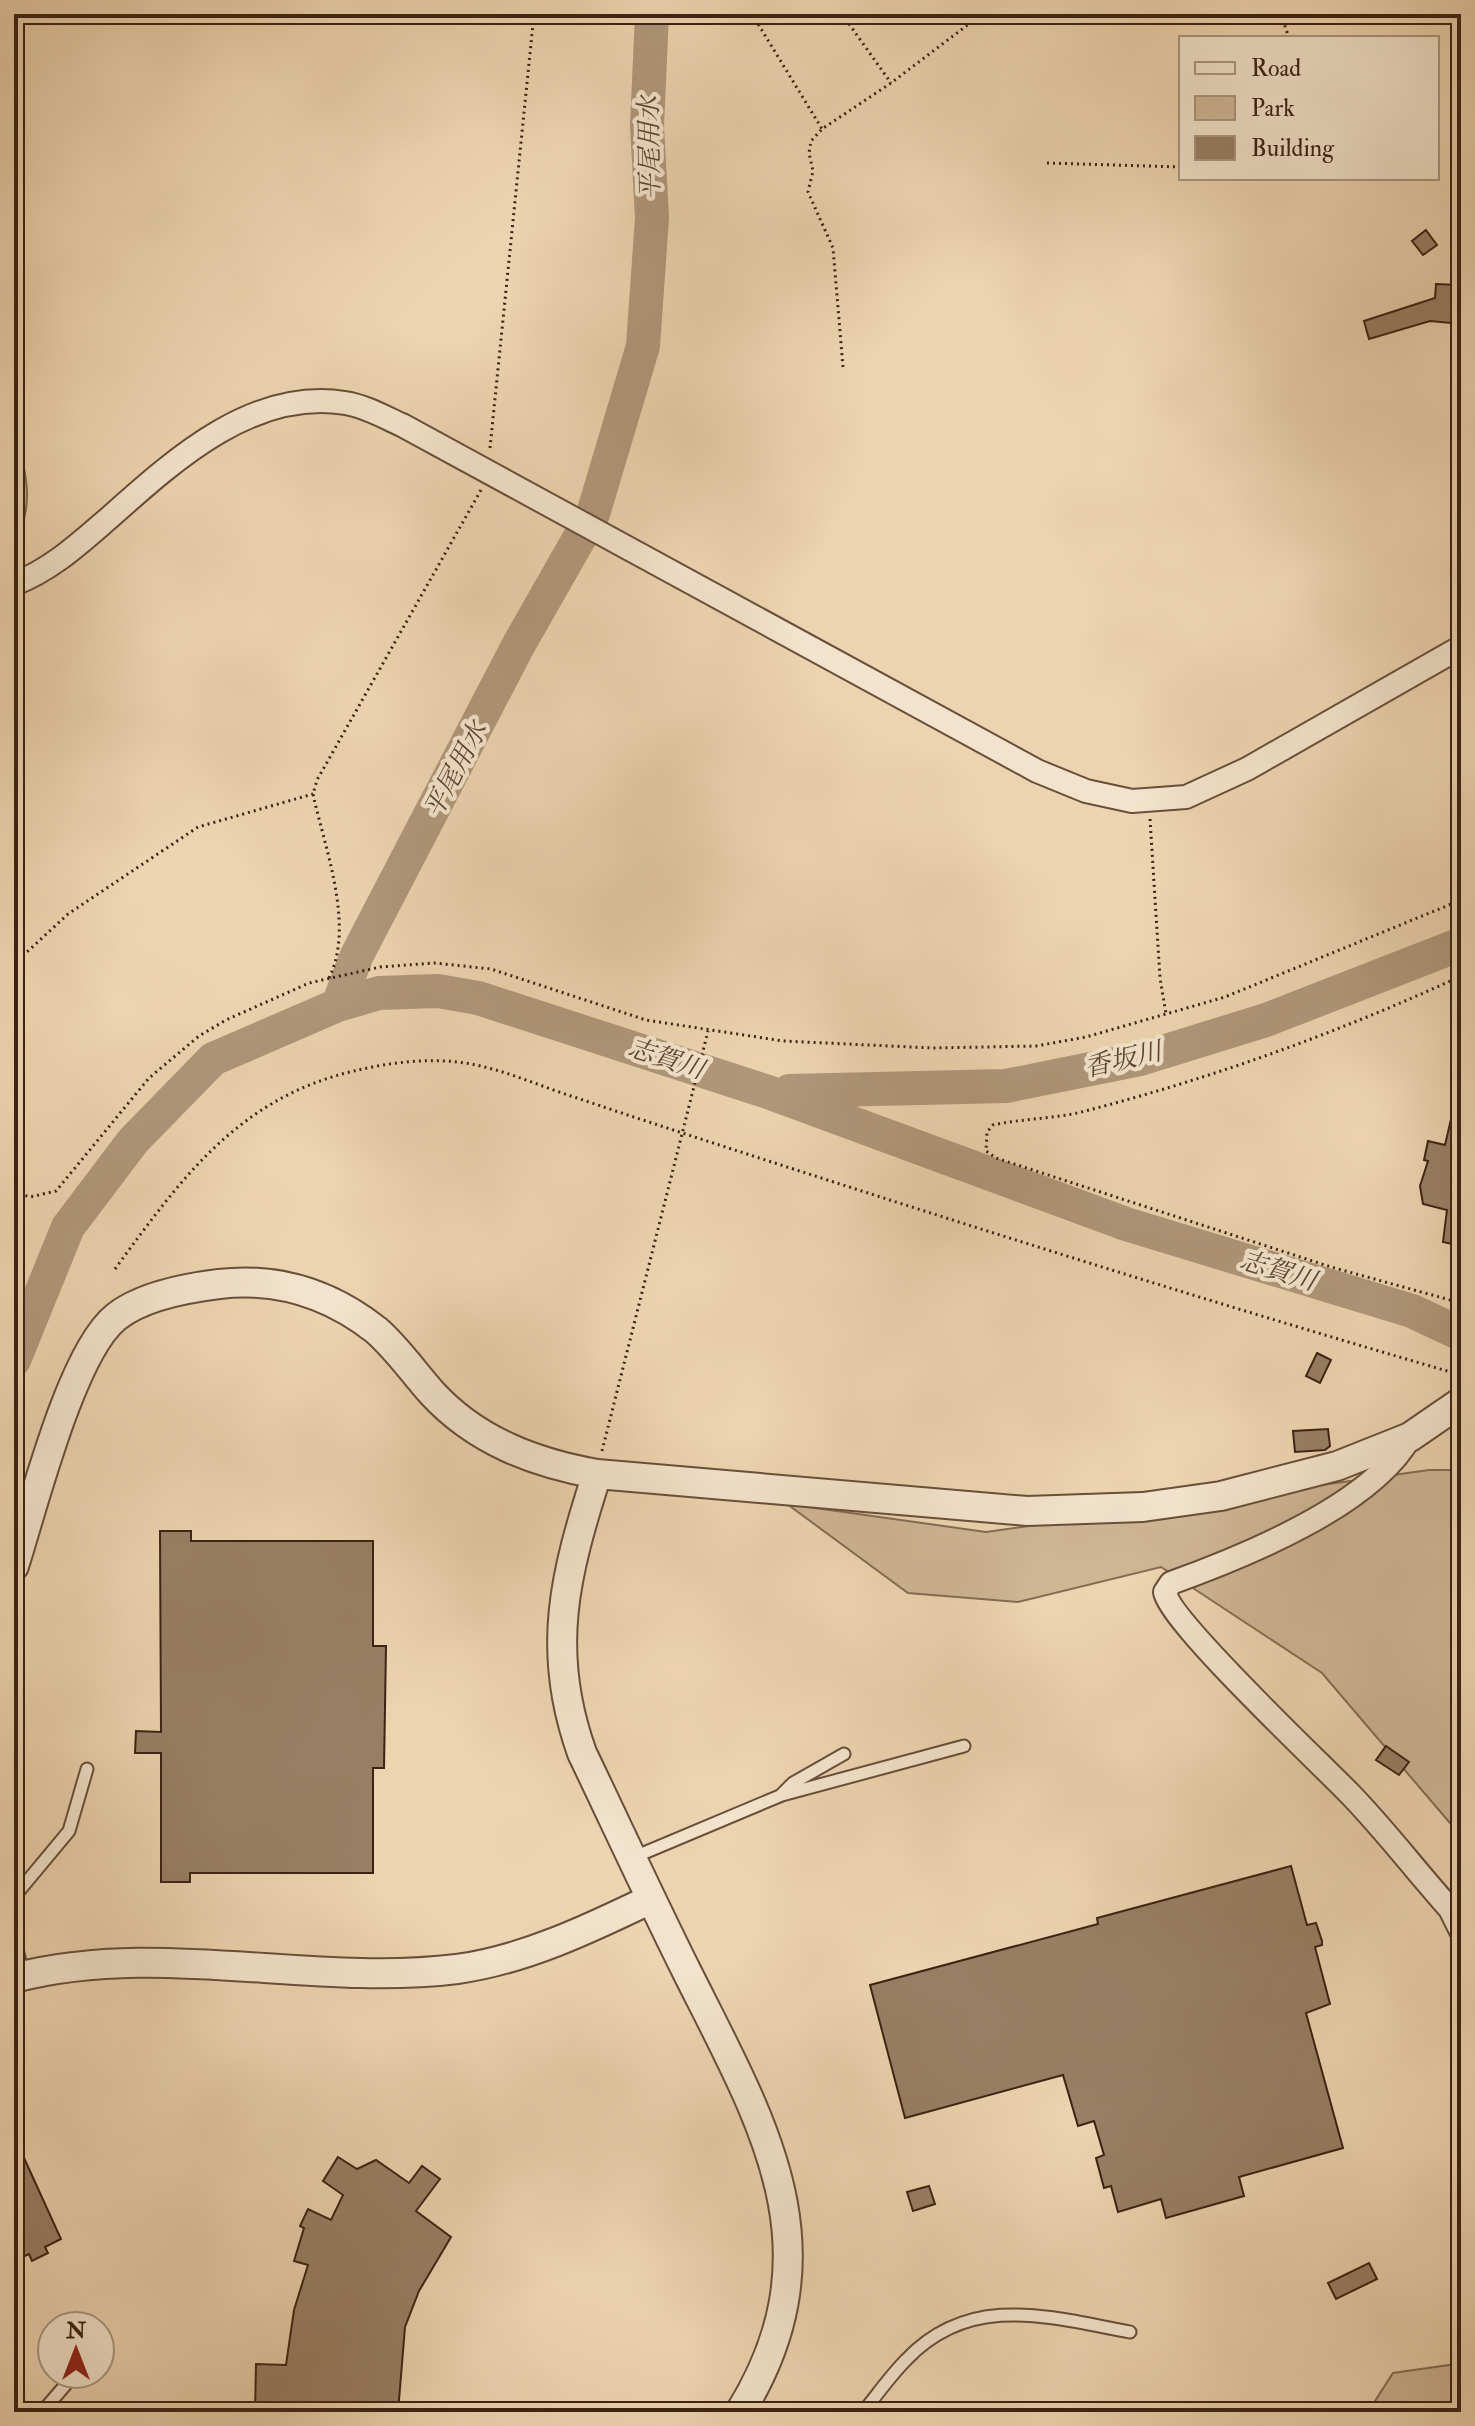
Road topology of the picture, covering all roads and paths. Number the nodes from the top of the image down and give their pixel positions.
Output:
1 (534, 14) edge
2 (752, 14) edge
3 (842, 14) edge
4 (982, 14) edge
5 (1281, 14) edge
6 (1288, 36) edge
7 (891, 83) junction
8 (822, 129) junction
9 (1047, 163) dead end
10 (1179, 167) edge
11 (843, 367) dead end
12 (487, 472) junction
13 (14, 584) edge
14 (1461, 647) edge
15 (313, 794) junction
16 (1149, 802) junction
17 (1461, 900) edge
18 (14, 964) edge
19 (1461, 976) edge
20 (329, 978) junction
21 (1166, 1014) junction
22 (708, 1030) junction
23 (683, 1133) junction
24 (14, 1192) edge
25 (115, 1269) dead end
26 (1461, 1303) edge
27 (1461, 1375) edge
28 (1461, 1402) edge
29 (1410, 1437) junction
30 (597, 1474) junction
31 (14, 1566) edge
32 (964, 1746) dead end
33 (844, 1754) dead end
34 (87, 1769) dead end
35 (782, 1795) junction
36 (632, 1858) junction
37 (14, 1897) edge
38 (651, 1899) junction
39 (1461, 1931) edge
40 (14, 1936) edge
41 (18, 1977) edge
42 (1130, 2332) dead end
43 (61, 2390) edge
44 (42, 2412) edge
45 (740, 2412) edge
46 (863, 2412) edge

1 - 12 path
2 - 8 path
3 - 7 path
4 - 7 path
5 - 6 path
7 - 8 path
8 - 11 path
9 - 10 path
12 - 13 street
12 - 15 path
12 - 16 street
14 - 16 street
15 - 18 path
15 - 20 path
16 - 21 path
17 - 21 path
19 - 26 path
20 - 22 path
20 - 24 path
21 - 22 path
22 - 23 path
23 - 25 path
23 - 27 path
23 - 30 path
28 - 29 street
29 - 30 street
29 - 39 street
30 - 31 street
30 - 36 street
32 - 35 lane
33 - 35 lane
34 - 37 lane
35 - 36 lane
36 - 38 street
38 - 41 street
38 - 45 street
40 - 41 lane
42 - 46 lane
43 - 44 lane

